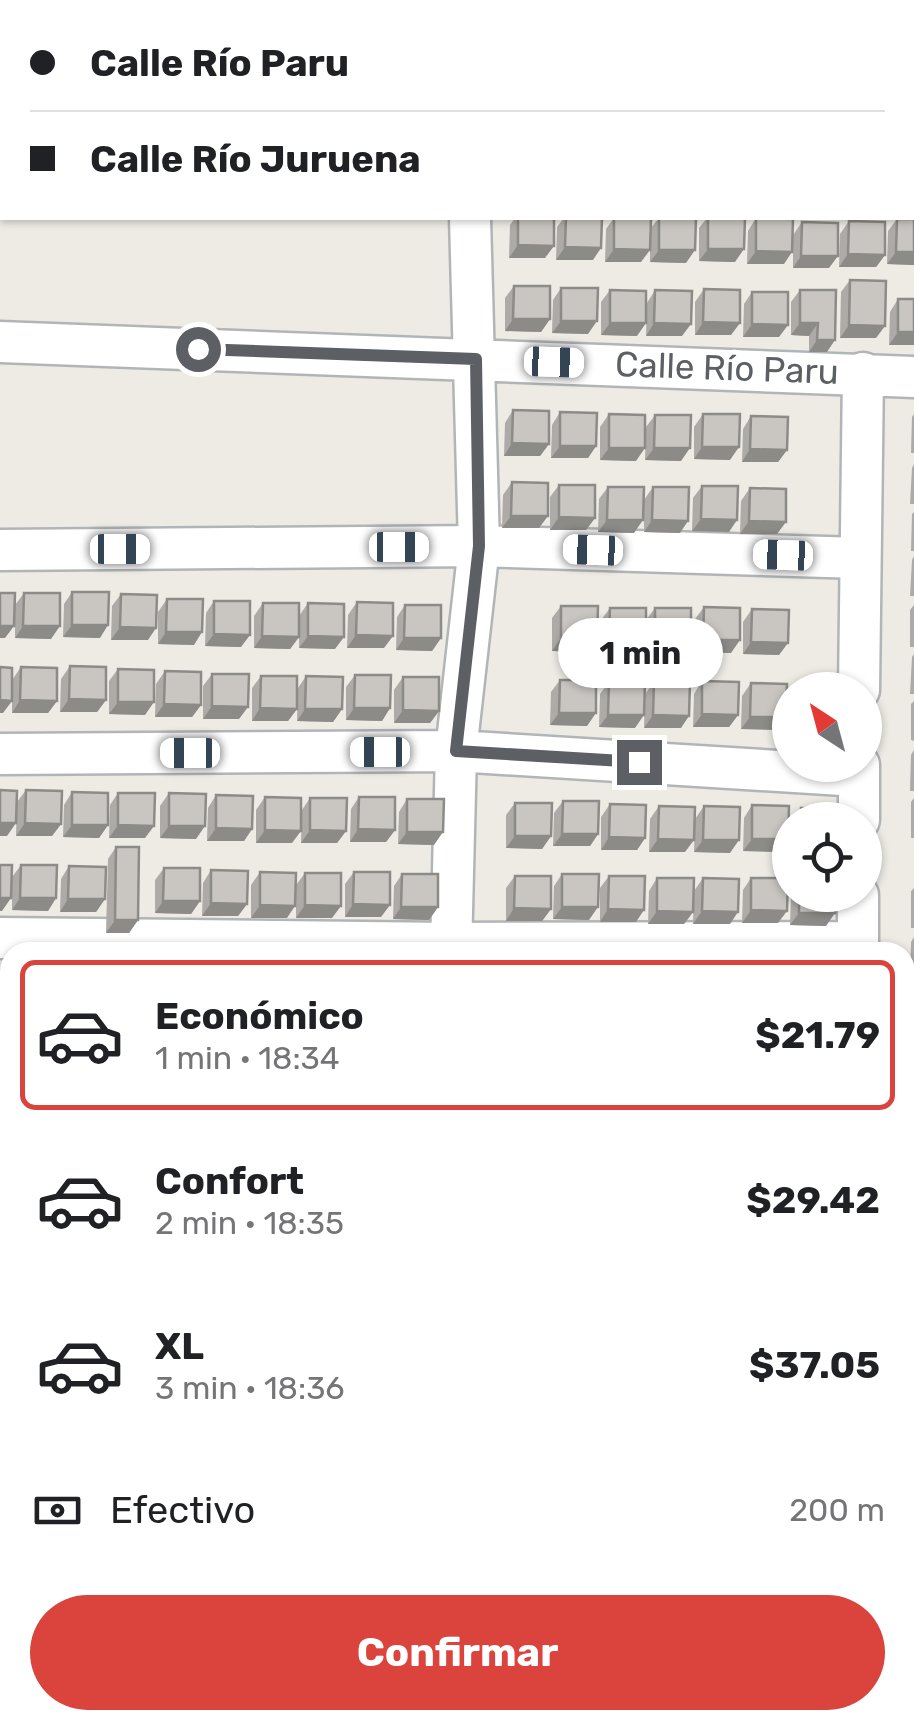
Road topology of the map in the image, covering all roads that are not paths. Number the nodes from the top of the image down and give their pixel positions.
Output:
1 (470, 220) edge
2 (0, 342) edge
3 (476, 359) junction
4 (862, 373) junction
5 (914, 377) edge
6 (479, 546) junction
7 (0, 550) edge
8 (859, 558) junction
9 (859, 672) edge
10 (456, 751) junction
11 (0, 754) edge
12 (772, 767) edge
13 (858, 912) edge
14 (0, 938) edge
15 (180, 942) edge
16 (451, 942) edge
17 (858, 942) edge

1 - 3 street
2 - 3 street, Calle Río Paru
3 - 4 street, Calle Río Paru
3 - 6 street
4 - 5 street, Calle Río Paru
4 - 8 street
6 - 7 street
6 - 8 street
6 - 10 street
8 - 9 street
10 - 11 street
10 - 12 street
10 - 16 street
13 - 17 street
14 - 15 street

